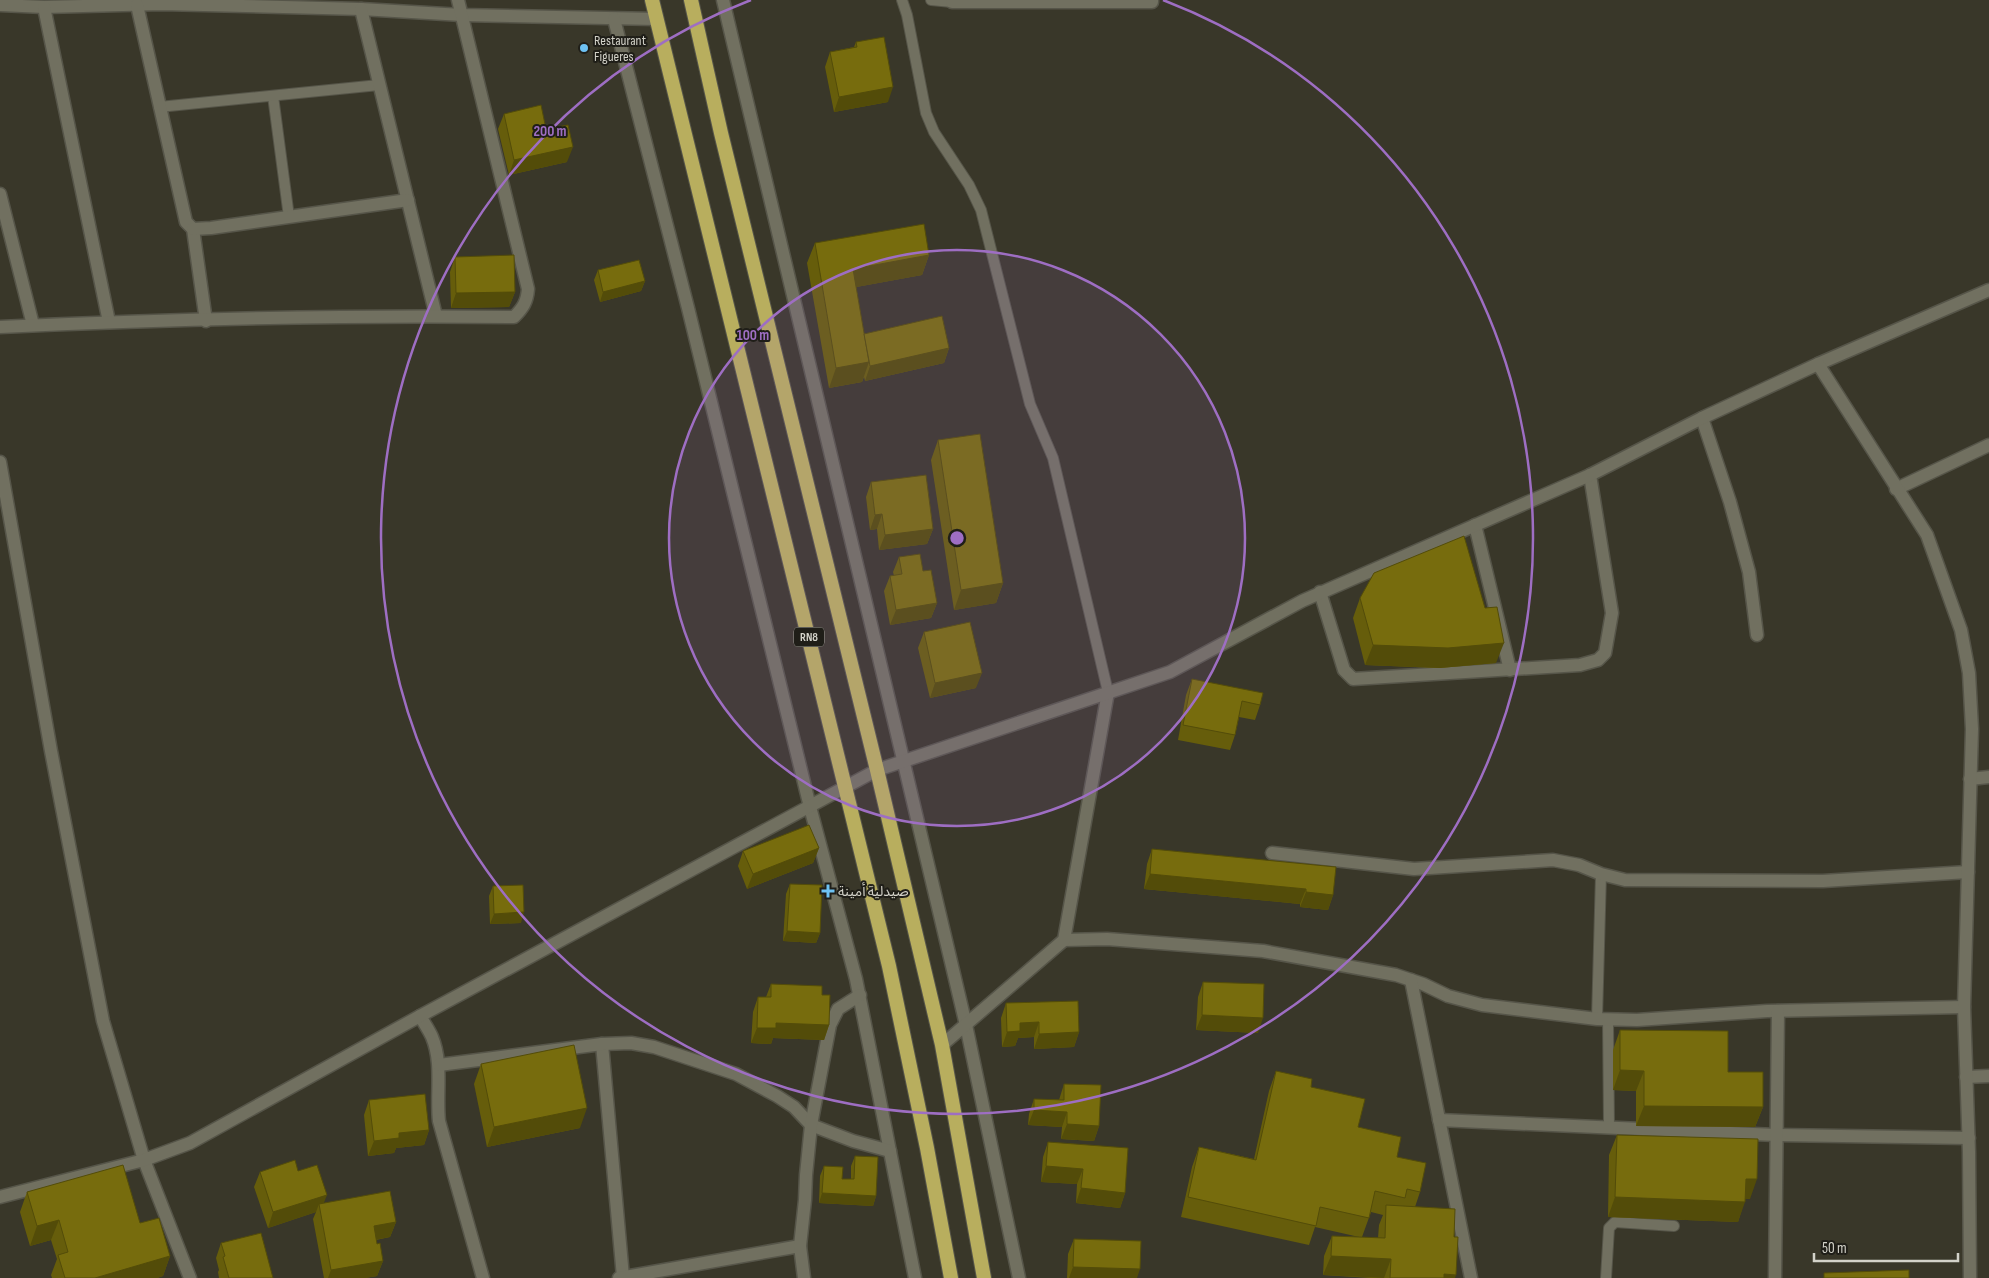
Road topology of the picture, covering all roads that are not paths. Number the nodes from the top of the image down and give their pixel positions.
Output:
1 (458, 0) edge
2 (652, 0) edge
3 (691, 0) edge
4 (723, 0) edge
5 (902, 0) edge
6 (931, 0) edge
7 (1152, 0) edge
8 (952, 1) edge
9 (161, 2) edge
10 (0, 5) edge
11 (136, 5) junction
12 (44, 7) junction
13 (361, 9) junction
14 (462, 15) junction
15 (614, 19) junction
16 (656, 19) junction
17 (380, 86) junction
18 (273, 96) junction
19 (159, 106) junction
20 (0, 194) edge
21 (408, 200) junction
22 (289, 217) junction
23 (194, 228) junction
24 (1989, 290) edge
25 (436, 316) junction
26 (206, 320) junction
27 (109, 322) junction
28 (33, 325) junction
29 (0, 327) edge
30 (1818, 364) junction
31 (1702, 418) junction
32 (1989, 445) edge
33 (0, 462) edge
34 (1590, 475) junction
35 (1896, 488) junction
36 (1475, 525) junction
37 (1320, 592) junction
38 (1756, 635) dead end
39 (1510, 670) junction
40 (1108, 692) junction
41 (903, 760) junction
42 (877, 770) junction
43 (1989, 777) edge
44 (1970, 778) junction
45 (846, 787) junction
46 (810, 807) junction
47 (1272, 853) dead end
48 (1968, 872) junction
49 (1601, 874) junction
50 (1064, 940) junction
51 (1411, 980) junction
52 (860, 995) junction
53 (1964, 1006) junction
54 (1778, 1011) junction
55 (420, 1016) junction
56 (1602, 1019) junction
57 (966, 1025) junction
58 (602, 1044) junction
59 (942, 1045) junction
60 (438, 1065) junction
61 (1989, 1076) edge
62 (1966, 1078) junction
63 (1439, 1120) junction
64 (811, 1125) junction
65 (1609, 1128) junction
66 (1776, 1135) junction
67 (1969, 1138) junction
68 (890, 1151) junction
69 (144, 1160) junction
70 (0, 1197) edge
71 (1674, 1226) dead end
72 (800, 1246) junction
73 (656, 1275) edge
74 (623, 1277) edge
75 (190, 1278) edge
76 (483, 1278) edge
77 (619, 1278) edge
78 (804, 1278) edge
79 (915, 1278) edge
80 (952, 1278) edge
81 (984, 1278) edge
82 (1018, 1278) edge
83 (1471, 1278) edge
84 (1606, 1278) edge
85 (1775, 1278) edge
86 (1970, 1278) edge

1 - 14 street
2 - 16 highway, RN8
3 - 42 highway, RN8
4 - 41 street
5 - 40 lane
6 - 8 lane
7 - 8 street
9 - 11 street
9 - 13 street
10 - 12 street
11 - 12 street
11 - 19 street
12 - 27 street
13 - 14 street
13 - 17 street
14 - 15 street
14 - 25 street
15 - 16 street
15 - 46 street
16 - 45 highway, RN8
17 - 18 lane
17 - 21 street
18 - 19 lane
18 - 22 lane
19 - 23 street
20 - 28 street
21 - 22 street
21 - 25 street
22 - 23 street
23 - 26 street
24 - 30 street
25 - 26 street
26 - 27 street
27 - 28 street
28 - 29 street
30 - 31 street
30 - 35 street
31 - 34 street
31 - 38 street
32 - 35 street
33 - 69 street
34 - 36 street
34 - 39 street
35 - 44 street
36 - 37 street
36 - 39 street
37 - 39 street
37 - 40 street
40 - 41 street
40 - 50 street
41 - 42 street
41 - 57 street
42 - 45 street
42 - 59 highway, RN8
43 - 44 street
44 - 48 street
45 - 46 street
45 - 80 highway, RN8
46 - 52 street
46 - 55 street
47 - 49 street
48 - 49 street
48 - 53 street
49 - 56 lane
50 - 51 street
50 - 57 street
51 - 56 street
51 - 63 street
52 - 64 street
52 - 68 street
53 - 54 street
53 - 62 street
54 - 56 street
54 - 66 street
55 - 60 street
55 - 69 street
56 - 65 lane
57 - 59 street
57 - 82 street
58 - 60 street
58 - 64 street
58 - 74 street
59 - 81 highway, RN8
60 - 76 street
61 - 62 street
62 - 67 street
63 - 65 street
63 - 83 street
64 - 68 street
64 - 72 street
65 - 66 street
66 - 67 street
66 - 85 street
67 - 86 street
68 - 79 street
69 - 70 street
69 - 75 street
71 - 84 lane
72 - 73 street
72 - 78 street
73 - 74 street
74 - 77 street

